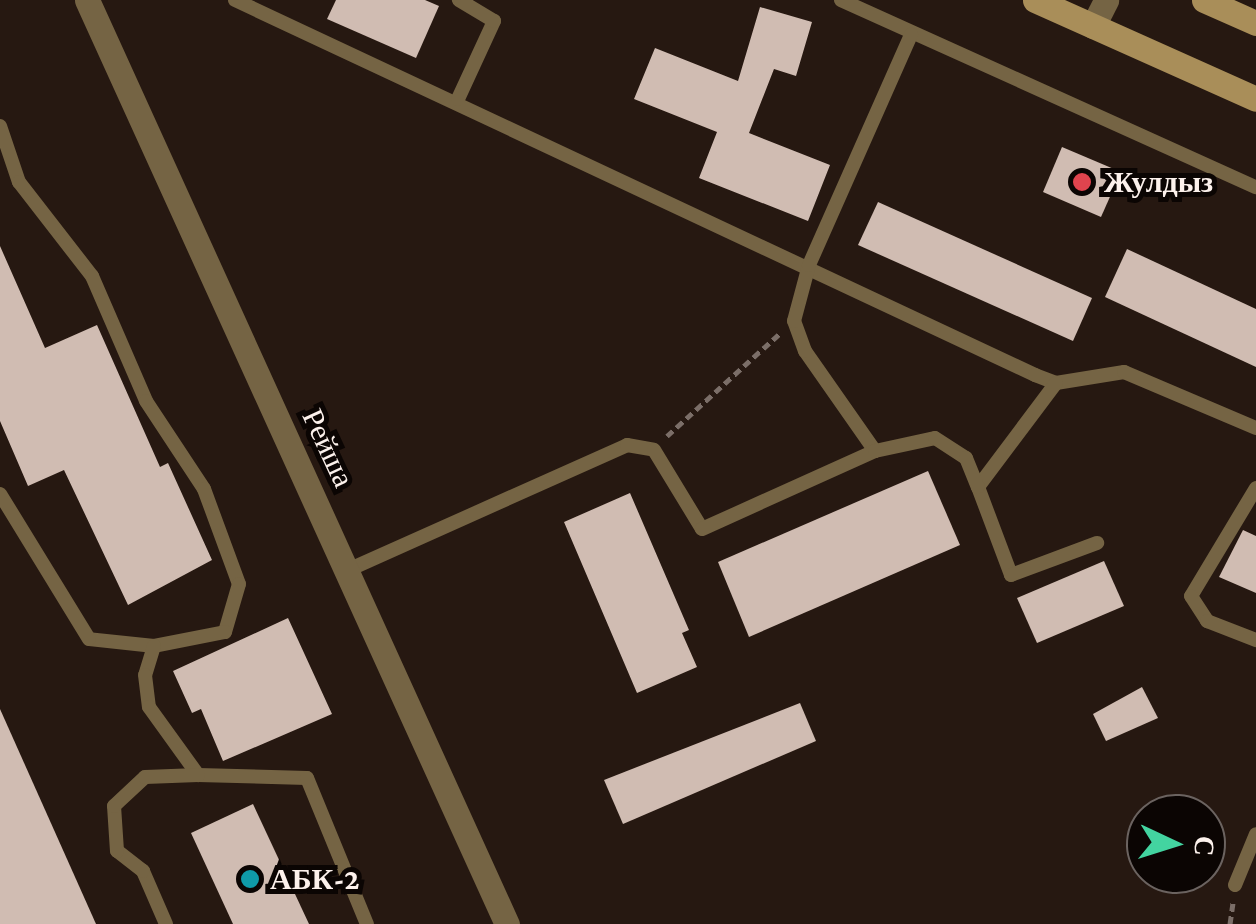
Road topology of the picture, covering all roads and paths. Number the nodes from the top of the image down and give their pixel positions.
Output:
1 (87, 0) edge
2 (234, 0) edge
3 (459, 0) edge
4 (842, 0) edge
5 (1035, 0) edge
6 (1106, 0) edge
7 (1204, 0) edge
8 (1256, 23) edge
9 (1092, 26) junction
10 (910, 35) junction
11 (458, 99) junction
12 (1256, 99) edge
13 (0, 126) edge
14 (1256, 186) edge
15 (809, 265) junction
16 (794, 321) junction
17 (1056, 383) junction
18 (1256, 428) edge
19 (654, 450) junction
20 (876, 451) junction
21 (978, 487) junction
22 (1256, 488) edge
23 (0, 494) edge
24 (1097, 542) dead end
25 (348, 570) junction
26 (1256, 640) edge
27 (154, 646) junction
28 (198, 774) junction
29 (1256, 834) edge
30 (1236, 885) dead end
31 (166, 924) edge
32 (367, 924) edge
33 (507, 924) edge

1 - 25 street, Рейша
2 - 11 lane
3 - 11 lane
4 - 10 lane
5 - 9 main road
6 - 9 street
7 - 8 main road
9 - 12 main road
10 - 14 lane
10 - 15 lane
11 - 15 lane
13 - 27 lane
15 - 16 lane
15 - 17 lane
16 - 19 path
16 - 20 lane
17 - 18 lane
17 - 21 lane
19 - 20 lane
19 - 25 lane
20 - 21 lane
21 - 24 lane
22 - 26 lane
23 - 27 lane
25 - 33 street, Рейша
27 - 28 lane
28 - 31 lane
28 - 32 lane
29 - 30 lane

